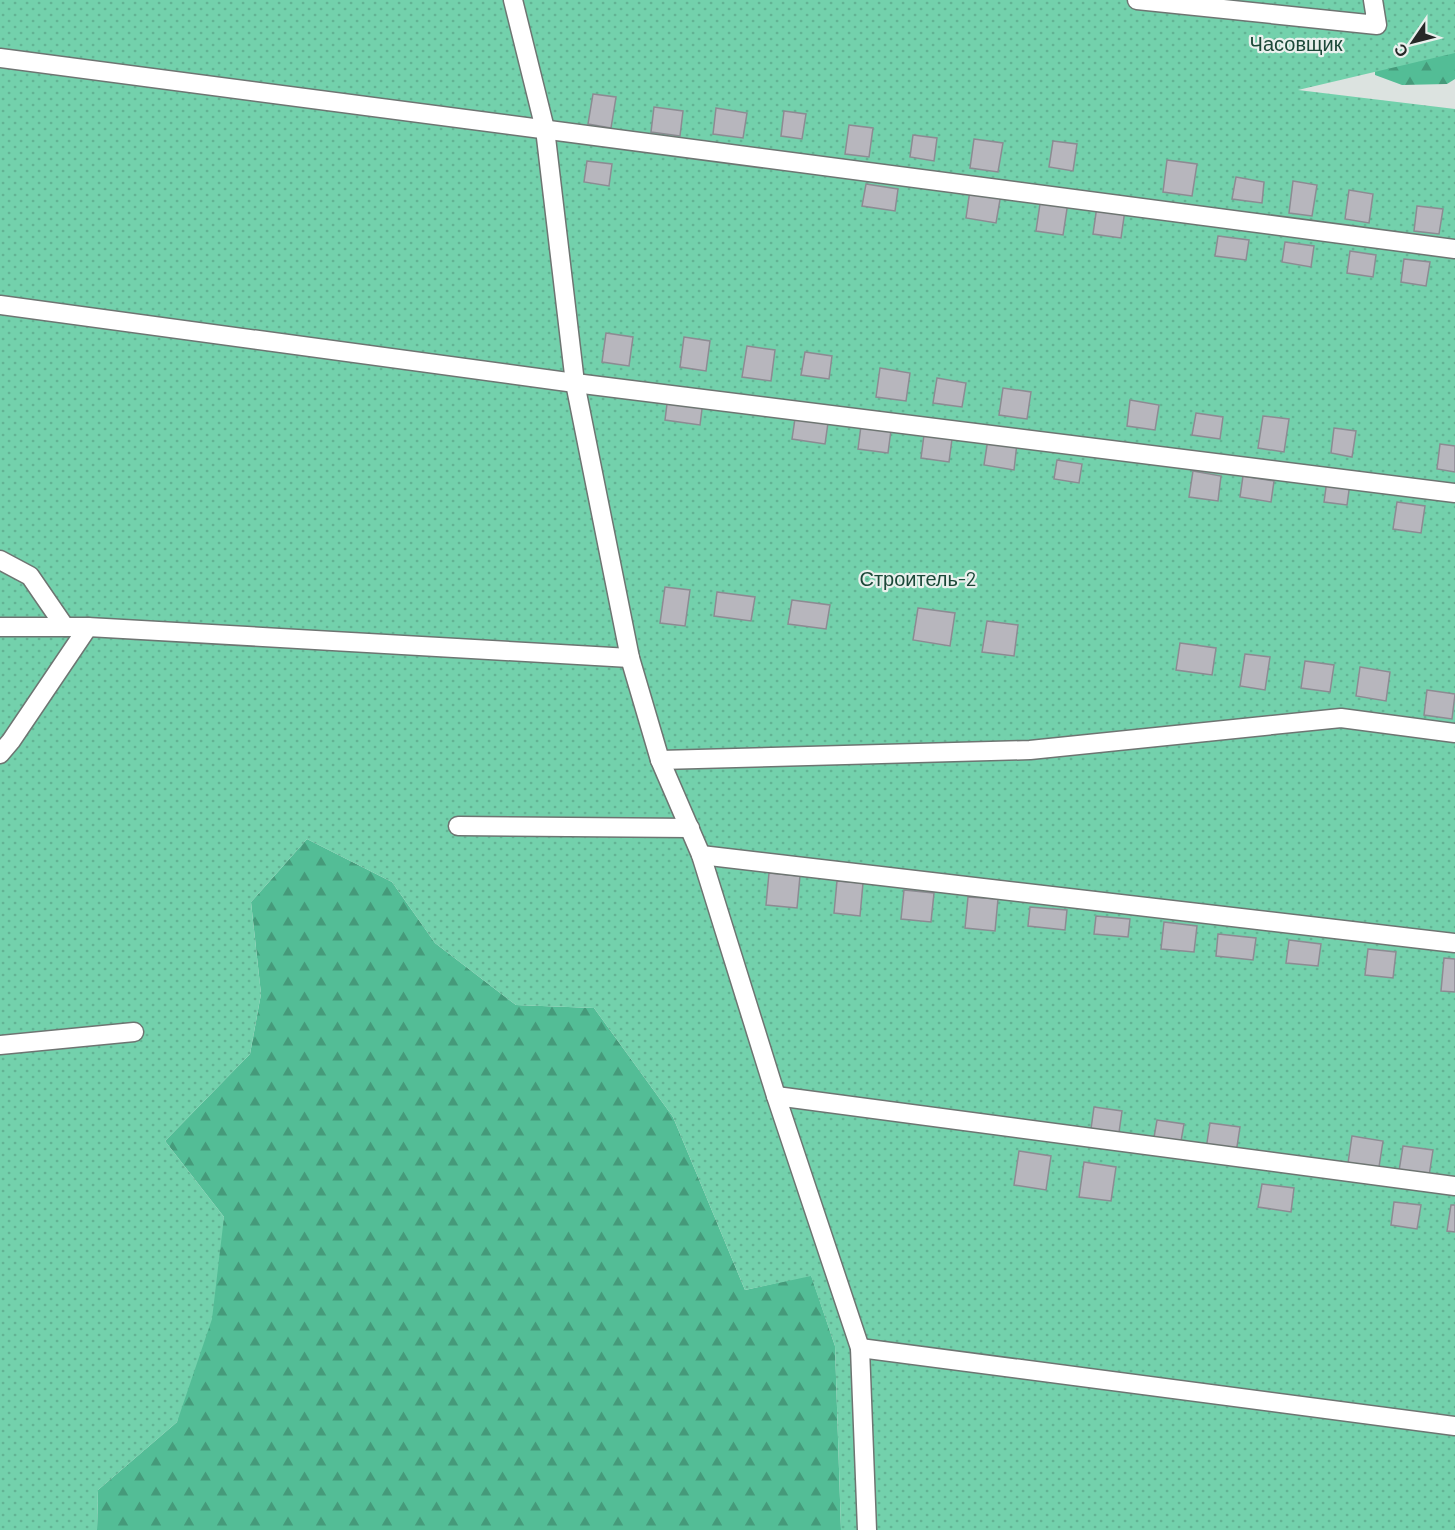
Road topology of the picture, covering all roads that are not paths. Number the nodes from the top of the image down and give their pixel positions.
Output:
1 (513, 0) edge
2 (1137, 0) edge
3 (1373, 0) edge
4 (0, 58) edge
5 (545, 129) junction
6 (1455, 249) edge
7 (0, 306) edge
8 (575, 383) junction
9 (1455, 494) edge
10 (0, 560) edge
11 (0, 627) edge
12 (65, 627) junction
13 (88, 627) junction
14 (630, 658) junction
15 (1455, 733) edge
16 (0, 754) edge
17 (660, 760) junction
18 (458, 826) dead end
19 (690, 828) junction
20 (701, 855) junction
21 (1455, 943) edge
22 (134, 1032) dead end
23 (0, 1045) edge
24 (776, 1096) junction
25 (1455, 1186) edge
26 (860, 1348) junction
27 (1455, 1426) edge
28 (867, 1530) edge

1 - 5 lane
2 - 3 lane
4 - 5 lane
5 - 6 lane
5 - 8 lane
7 - 8 lane
8 - 9 lane
8 - 14 lane
10 - 12 lane
11 - 12 lane
12 - 13 lane
13 - 14 lane
13 - 16 lane
14 - 17 lane
15 - 17 lane
17 - 19 lane
18 - 19 lane
19 - 20 lane
20 - 21 lane
20 - 24 lane
22 - 23 lane
24 - 25 lane
24 - 26 lane
26 - 27 lane
26 - 28 lane

